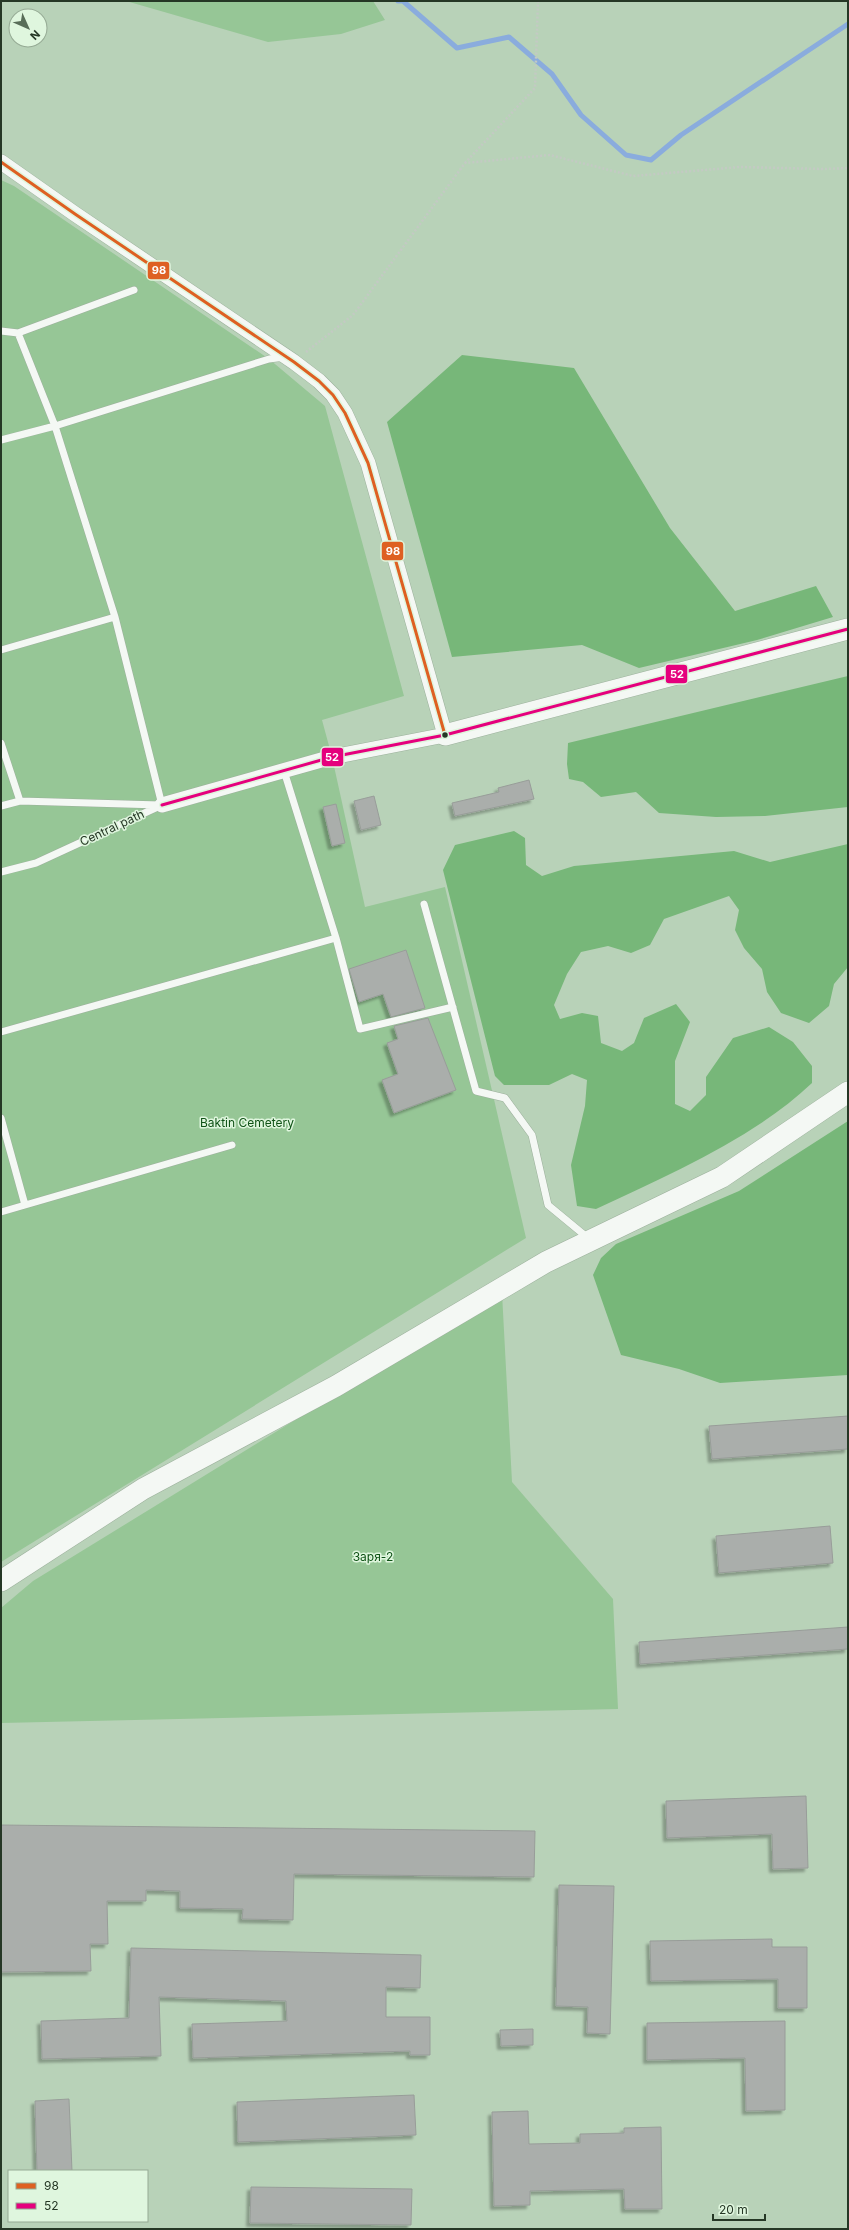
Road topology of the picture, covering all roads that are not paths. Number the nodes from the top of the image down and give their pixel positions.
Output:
1 (1, 162) edge
2 (134, 290) dead end
3 (1, 331) edge
4 (18, 333) junction
5 (290, 359) junction
6 (55, 426) junction
7 (1, 440) edge
8 (115, 617) junction
9 (848, 629) edge
10 (1, 650) edge
11 (445, 735) junction
12 (1, 743) edge
13 (284, 771) junction
14 (20, 801) junction
15 (162, 805) junction
16 (1, 806) edge
17 (1, 872) edge
18 (424, 904) dead end
19 (336, 938) junction
20 (453, 1007) junction
21 (1, 1032) edge
22 (848, 1092) edge
23 (1, 1118) edge
24 (232, 1145) dead end
25 (25, 1205) junction
26 (1, 1212) edge
27 (591, 1240) junction
28 (1, 1581) edge

1 - 5 street
2 - 4 lane
3 - 4 lane
4 - 6 lane
5 - 6 lane
5 - 11 street
6 - 7 lane
6 - 8 lane
8 - 10 lane
8 - 15 lane
9 - 11 street
11 - 13 street
12 - 14 lane
13 - 15 street
13 - 19 lane
14 - 15 lane, Central path
14 - 16 lane, Central path
15 - 17 lane, Central path
18 - 20 lane
19 - 20 lane
19 - 21 lane
20 - 27 lane
22 - 27 street
23 - 25 lane
24 - 25 lane
25 - 26 lane
27 - 28 street

